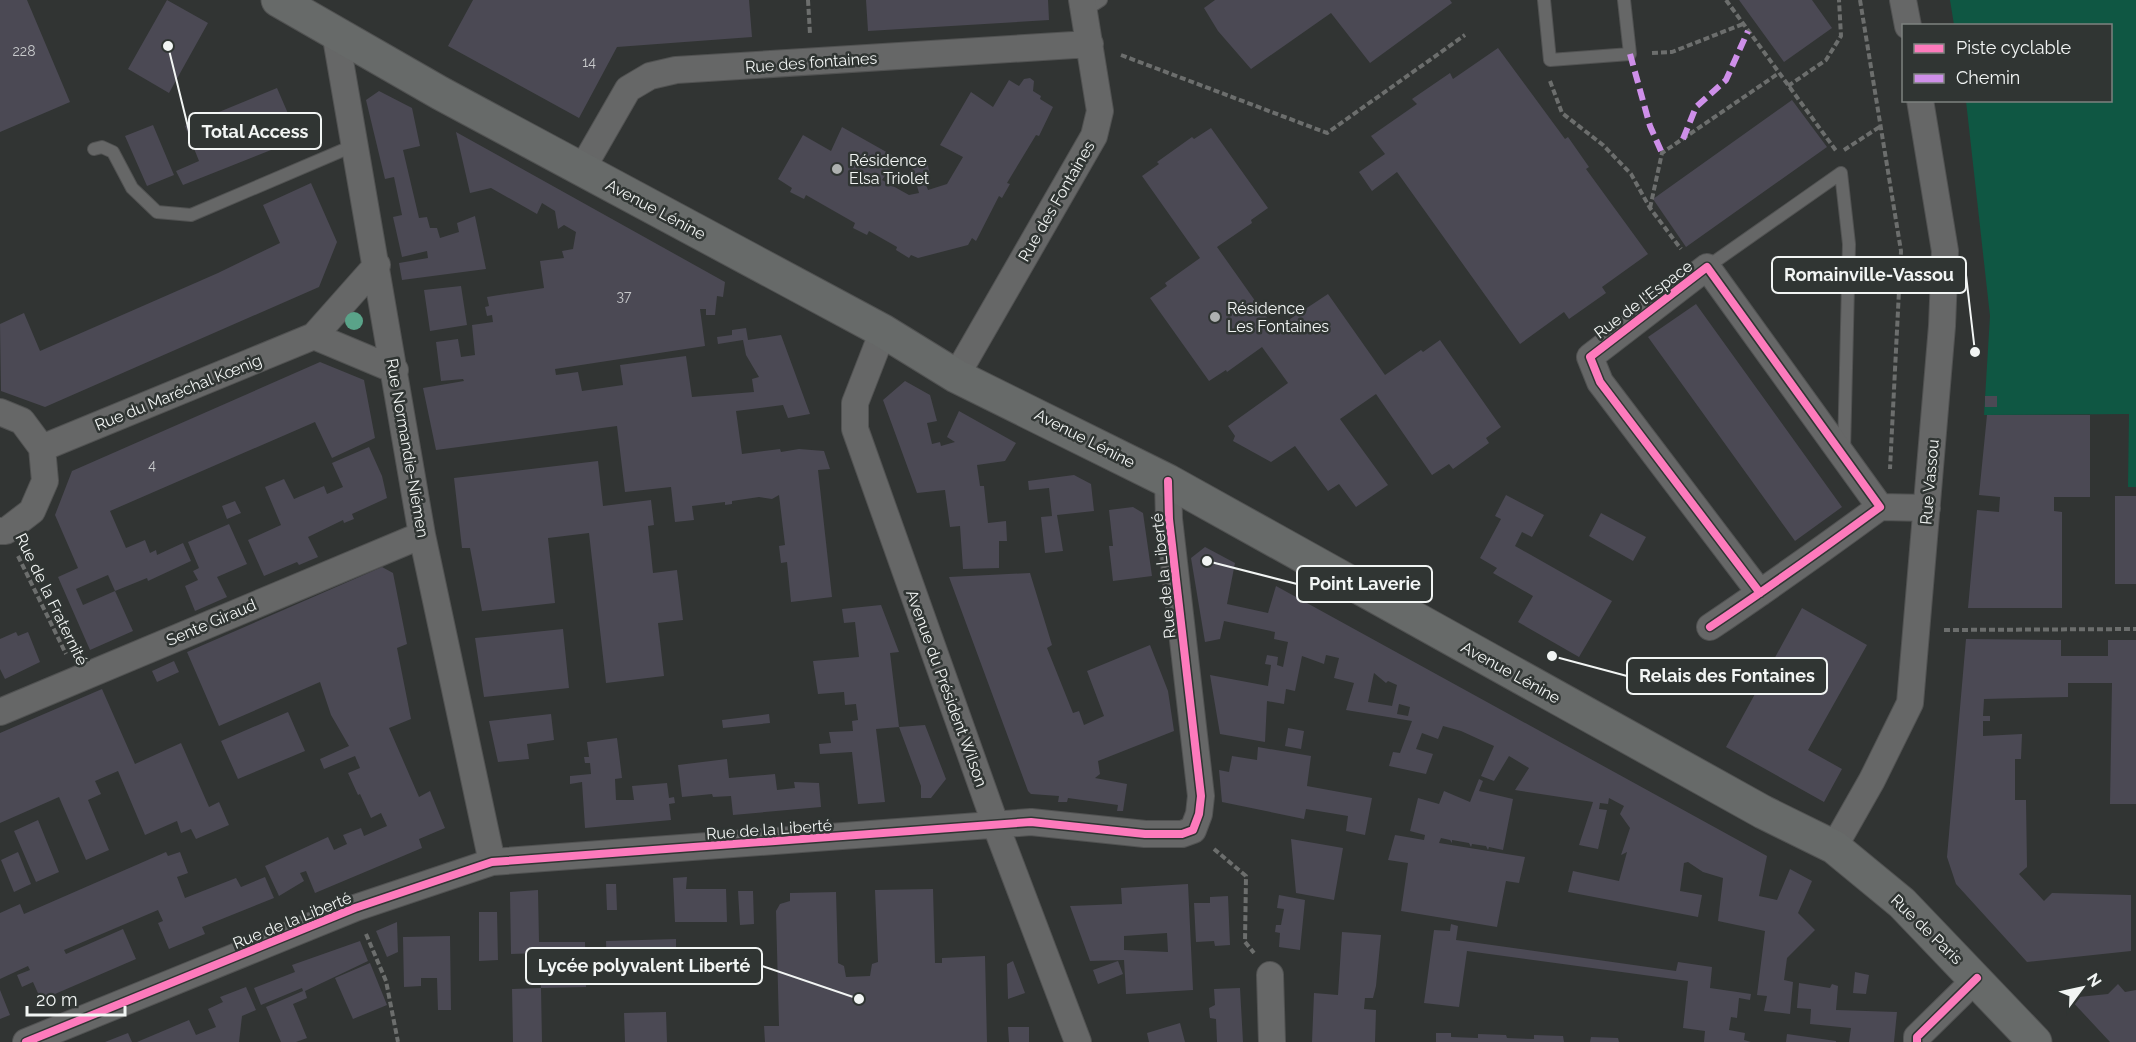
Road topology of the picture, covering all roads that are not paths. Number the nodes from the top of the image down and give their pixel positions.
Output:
1 (278, 0) edge
2 (1544, 0) edge
3 (1624, 0) edge
4 (1904, 0) edge
5 (1089, 4) edge
6 (1908, 24) edge
7 (334, 32) junction
8 (1090, 44) junction
9 (1920, 102) edge
10 (355, 145) junction
11 (94, 149) dead end
12 (582, 170) junction
13 (377, 265) junction
14 (1703, 270) junction
15 (882, 331) junction
16 (314, 336) junction
17 (395, 370) junction
18 (956, 376) junction
19 (0, 412) edge
20 (42, 448) junction
21 (1844, 458) junction
22 (1168, 481) junction
23 (1884, 507) junction
24 (1927, 508) junction
25 (3, 531) edge
26 (423, 534) junction
27 (1760, 593) junction
28 (1710, 627) dead end
29 (0, 712) edge
30 (996, 826) junction
31 (1834, 847) junction
32 (492, 862) junction
33 (1270, 975) road end
34 (1977, 978) junction
35 (26, 1042) edge
36 (1078, 1042) edge
37 (1272, 1042) edge
38 (1917, 1042) edge
39 (2036, 1042) edge

1 - 7 main road, Avenue Lénine
2 - 3 lane
4 - 6 street
5 - 8 street, Rue des Fontaines
7 - 10 street, Rue Normandie-Niémen
7 - 12 main road, Avenue Lénine
8 - 12 street, Rue des fontaines
8 - 18 street, Rue des Fontaines
9 - 24 street, Rue Vassou
10 - 11 lane
10 - 13 street, Rue Normandie-Niémen
12 - 15 main road, Avenue Lénine
13 - 16 street, Rue du Maréchal Kœnig
13 - 17 street, Rue Normandie-Niémen
14 - 21 street, Rue de l'Espace
14 - 21 lane, Rue de l'Espace
14 - 27 street, Rue de l'Espace
15 - 18 main road, Avenue Lénine
15 - 30 street, Avenue du Président Wilson
16 - 17 street
16 - 20 street, Rue du Maréchal Kœnig
17 - 26 street, Rue Normandie-Niémen
18 - 22 main road, Avenue Lénine
19 - 20 street
20 - 25 street
21 - 23 street, Rue de l'Espace
22 - 30 street, Rue de la Liberté
22 - 31 main road, Avenue Lénine
23 - 24 street
23 - 27 street
24 - 31 street, Rue Vassou
26 - 29 street, Sente Giraud
26 - 32 street, Rue Normandie-Niémen
27 - 28 street
30 - 32 street, Rue de la Liberté
30 - 36 street, Avenue du Président Wilson
31 - 34 main road, Rue de Paris
32 - 35 street, Rue de la Liberté
33 - 37 street
34 - 38 street, Rue de Paris
34 - 39 main road

